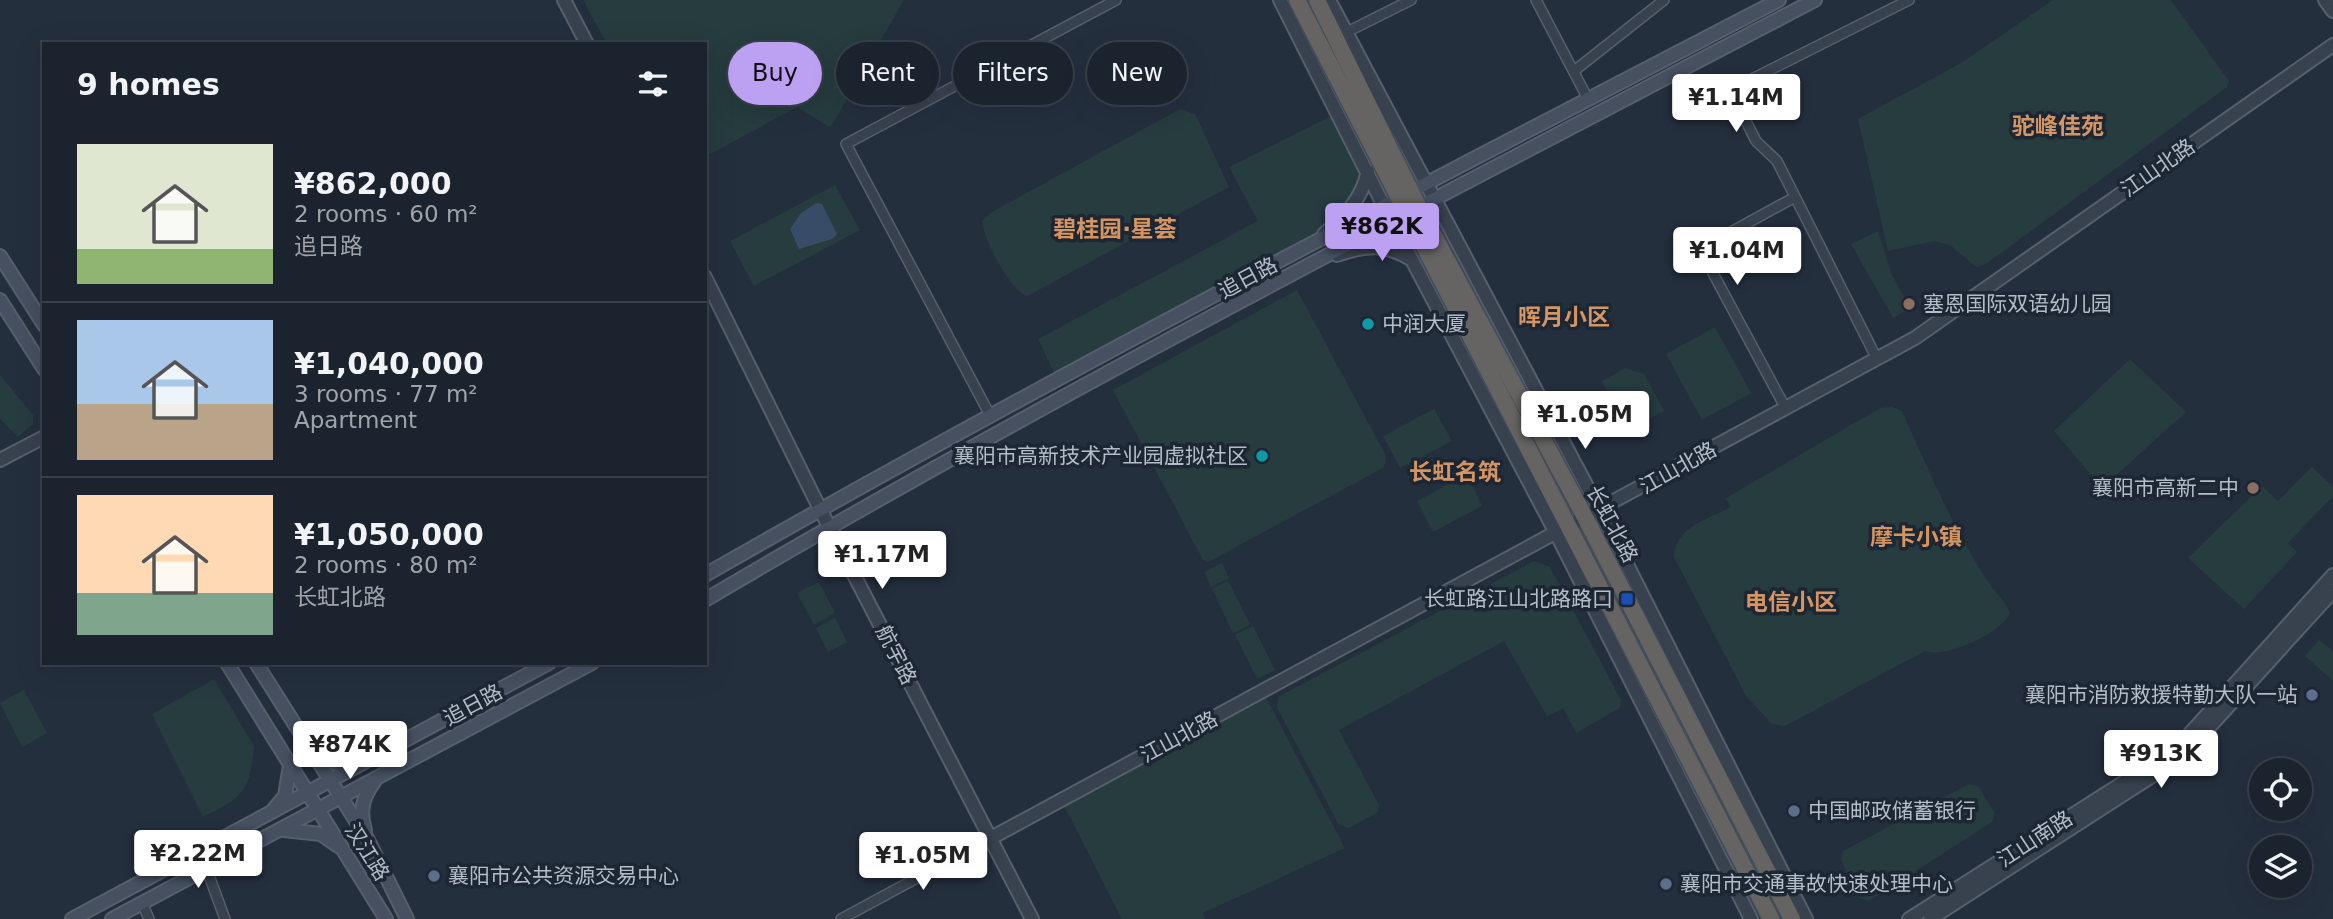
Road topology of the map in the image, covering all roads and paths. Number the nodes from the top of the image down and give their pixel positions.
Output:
1 (564, 0) edge
2 (1116, 0) edge
3 (1280, 0) edge
4 (1297, 0) edge
5 (1317, 0) edge
6 (1329, 0) edge
7 (1411, 0) edge
8 (1536, 0) edge
9 (1664, 0) edge
10 (1779, 0) edge
11 (1815, 0) edge
12 (1909, 0) edge
13 (2325, 0) edge
14 (2333, 11) edge
15 (1345, 33) junction
16 (586, 42) edge
17 (2333, 45) edge
18 (1574, 71) junction
19 (1588, 99) junction
20 (1359, 122) junction
21 (1367, 173) junction
22 (1426, 184) junction
23 (1795, 197) junction
24 (1398, 199) junction
25 (1434, 200) junction
26 (1406, 215) junction
27 (1311, 245) junction
28 (0, 256) edge
29 (1323, 259) junction
30 (1412, 261) junction
31 (1439, 279) junction
32 (707, 281) edge
33 (0, 300) edge
34 (42, 322) edge
35 (1877, 359) junction
36 (42, 366) edge
37 (1786, 409) junction
38 (991, 417) junction
39 (42, 438) edge
40 (0, 460) edge
41 (820, 509) junction
42 (1593, 514) junction
43 (830, 526) junction
44 (1563, 531) junction
45 (707, 574) edge
46 (2333, 575) edge
47 (2333, 591) edge
48 (707, 599) edge
49 (228, 665) edge
50 (257, 665) edge
51 (545, 665) edge
52 (588, 665) edge
53 (313, 752) junction
54 (364, 763) junction
55 (290, 765) junction
56 (376, 779) junction
57 (330, 781) junction
58 (308, 793) junction
59 (341, 797) junction
60 (318, 810) junction
61 (271, 813) junction
62 (280, 830) junction
63 (991, 838) junction
64 (368, 840) junction
65 (343, 849) junction
66 (200, 851) junction
67 (206, 869) junction
68 (142, 904) junction
69 (72, 919) edge
70 (112, 919) edge
71 (149, 919) edge
72 (225, 919) edge
73 (386, 919) edge
74 (407, 919) edge
75 (841, 919) edge
76 (1032, 919) edge
77 (1751, 919) edge
78 (1771, 919) edge
79 (1792, 919) edge
80 (1806, 919) edge
81 (1909, 919) edge
82 (1930, 919) edge

1 - 16 street
2 - 38 street
3 - 21 street
4 - 20 highway, 长虹北路
5 - 24 highway, 长虹北路
6 - 15 street
7 - 15 street
8 - 18 street
9 - 18 street
10 - 19 main road, 追日路
11 - 25 main road, 追日路
12 - 23 street
13 - 14 street
15 - 22 street
17 - 35 street, 江山北路
18 - 19 street
19 - 22 main road, 追日路
20 - 21 street
20 - 24 highway, 长虹北路
21 - 24 street
21 - 27 street
22 - 24 main road, 追日路
22 - 25 street
23 - 35 street
23 - 37 street
24 - 26 highway, 长虹北路
24 - 27 main road, 追日路
25 - 26 main road, 追日路
25 - 42 street
26 - 29 main road, 追日路
26 - 30 street
26 - 31 highway, 长虹北路
26 - 42 highway, 长虹北路
27 - 38 main road, 追日路
28 - 34 main road
29 - 30 street
29 - 43 main road, 追日路
30 - 31 street
30 - 44 street
31 - 44 highway, 长虹北路
32 - 41 street, 航宇路
33 - 36 main road
35 - 37 street, 江山北路
37 - 42 street, 江山北路
38 - 41 main road, 追日路
39 - 40 street
41 - 43 street, 航宇路
41 - 45 main road, 追日路
42 - 44 street, 江山北路
42 - 79 highway, 长虹北路
42 - 80 street
43 - 48 main road, 追日路
43 - 63 street, 航宇路
44 - 63 street, 江山北路
44 - 77 street
44 - 78 highway, 长虹北路
46 - 81 street, 江山南路
47 - 82 street, 江山南路
49 - 55 main road, 汉江路
50 - 53 main road, 汉江路
51 - 54 main road, 追日路
52 - 56 main road, 追日路
53 - 54 main road
53 - 57 main road, 汉江路
54 - 57 main road, 追日路
55 - 58 main road, 汉江路
55 - 61 main road
56 - 59 main road, 追日路
56 - 64 main road
57 - 58 main road, 追日路
57 - 59 main road, 汉江路
58 - 60 main road, 汉江路
58 - 61 main road, 追日路
59 - 60 main road, 追日路
59 - 64 main road, 汉江路
60 - 62 main road, 追日路
60 - 65 main road, 汉江路
61 - 66 main road, 追日路
62 - 65 main road
62 - 67 main road, 追日路
63 - 75 street
63 - 76 street, 航宇路
64 - 74 main road, 汉江路
65 - 73 main road, 汉江路
66 - 67 street
66 - 69 main road, 追日路
67 - 68 main road, 追日路
67 - 72 street
68 - 70 main road, 追日路
68 - 71 street

